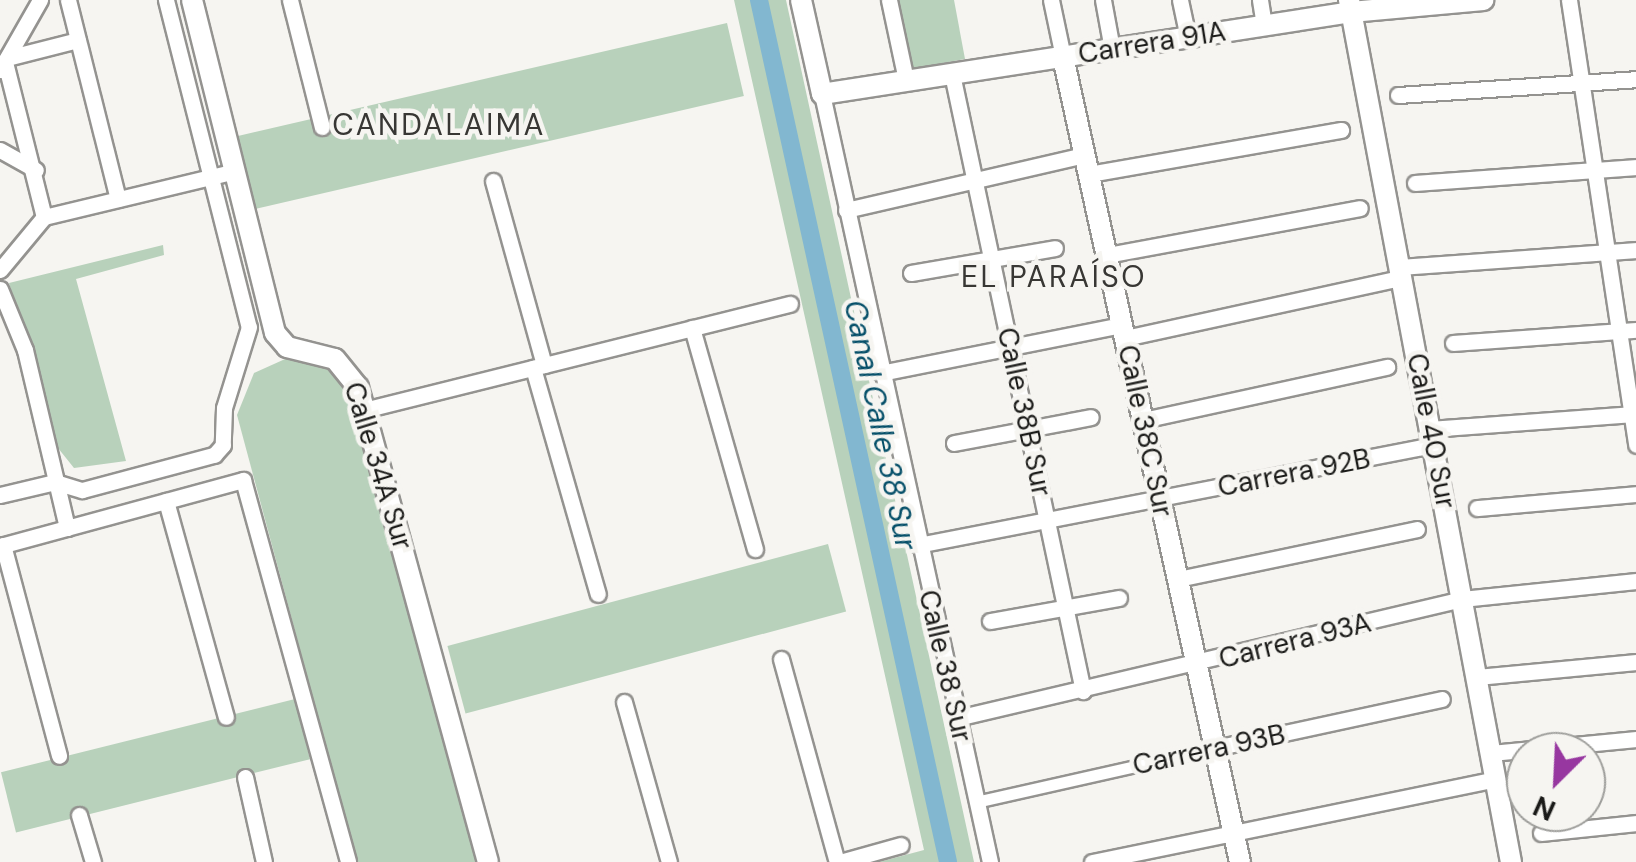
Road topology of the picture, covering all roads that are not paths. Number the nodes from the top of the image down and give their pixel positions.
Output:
1 (40, 0) edge
2 (68, 0) edge
3 (166, 0) edge
4 (192, 0) edge
5 (290, 0) edge
6 (801, 0) edge
7 (890, 0) edge
8 (1051, 0) edge
9 (1103, 0) edge
10 (1180, 0) edge
11 (1260, 0) edge
12 (1484, 0) edge
13 (1569, 0) edge
14 (1350, 6) edge
15 (1264, 26) junction
16 (1188, 38) junction
17 (78, 40) junction
18 (1112, 50) junction
19 (1063, 57) junction
20 (4, 63) edge
21 (952, 74) junction
22 (1636, 79) edge
23 (906, 80) junction
24 (1581, 82) junction
25 (822, 94) junction
26 (1398, 95) dead end
27 (322, 127) dead end
28 (1340, 130) dead end
29 (0, 150) edge
30 (1087, 165) junction
31 (1636, 166) edge
32 (36, 170) junction
33 (1594, 170) junction
34 (235, 171) junction
35 (212, 177) junction
36 (975, 180) junction
37 (493, 181) dead end
38 (1415, 183) dead end
39 (118, 199) junction
40 (1360, 208) dead end
41 (846, 210) junction
42 (44, 217) junction
43 (1055, 248) dead end
44 (1636, 250) edge
45 (1607, 252) junction
46 (1107, 255) junction
47 (991, 259) junction
48 (0, 270) edge
49 (911, 273) dead end
50 (1401, 273) junction
51 (0, 289) edge
52 (790, 304) dead end
53 (692, 328) junction
54 (1636, 330) edge
55 (1124, 331) junction
56 (1619, 331) junction
57 (1453, 343) dead end
58 (1010, 347) junction
59 (538, 367) junction
60 (1387, 367) dead end
61 (880, 373) junction
62 (364, 410) junction
63 (1634, 415) edge
64 (1092, 417) dead end
65 (1143, 420) junction
66 (1028, 429) junction
67 (1432, 437) junction
68 (954, 444) dead end
69 (1636, 444) edge
70 (214, 455) junction
71 (55, 482) junction
72 (222, 486) junction
73 (1636, 494) edge
74 (0, 496) edge
75 (1160, 498) junction
76 (166, 501) junction
77 (1477, 508) dead end
78 (1047, 520) junction
79 (67, 528) junction
80 (1417, 529) dead end
81 (1, 545) edge
82 (918, 545) junction
83 (754, 549) dead end
84 (1178, 579) junction
85 (1636, 581) edge
86 (598, 594) dead end
87 (1119, 598) dead end
88 (1462, 599) junction
89 (1066, 608) junction
90 (990, 621) dead end
91 (780, 659) dead end
92 (1636, 662) edge
93 (1197, 665) junction
94 (1477, 677) junction
95 (1083, 692) junction
96 (1442, 699) dead end
97 (624, 702) dead end
98 (226, 717) dead end
99 (957, 718) junction
100 (1636, 740) edge
101 (1215, 748) junction
102 (1491, 753) junction
103 (59, 756) dead end
104 (245, 777) dead end
105 (1496, 779) junction
106 (976, 802) junction
107 (79, 815) dead end
108 (1636, 823) edge
109 (1234, 832) junction
110 (1541, 833) dead end
111 (902, 845) dead end
112 (843, 861) edge
113 (1507, 861) edge
114 (92, 862) edge
115 (264, 862) edge
116 (348, 862) edge
117 (488, 862) edge
118 (670, 862) edge
119 (990, 862) edge
120 (1092, 862) edge
121 (1240, 862) edge

1 - 20 street
2 - 17 street
3 - 35 street
4 - 34 street, Calle 34A Sur
5 - 27 street
6 - 25 street, Calle 38 Sur
7 - 23 street
8 - 19 street, Calle 38C Sur
9 - 18 street
10 - 16 street
11 - 15 street
12 - 14 street, Carrera 91A
13 - 24 street
14 - 15 street, Carrera 91A
14 - 50 street, Calle 40 Sur
15 - 16 street, Carrera 91A
16 - 18 street, Carrera 91A
17 - 20 street
17 - 39 street
18 - 19 street, Carrera 91A
19 - 21 street, Carrera 91A
19 - 30 street, Calle 38C Sur
20 - 32 street
21 - 23 street, Carrera 91A
21 - 36 street, Calle 38B Sur
22 - 24 street
23 - 25 street, Carrera 91A
24 - 26 street
24 - 33 street
25 - 41 street, Calle 38 Sur
28 - 30 street
29 - 32 street
30 - 36 street
30 - 46 street, Calle 38C Sur
31 - 33 street
32 - 42 street
33 - 38 street
33 - 45 street
34 - 35 street
34 - 62 street, Calle 34A Sur
35 - 39 street
35 - 70 street
36 - 41 street
36 - 47 street, Calle 38B Sur
37 - 59 street
39 - 42 street
40 - 46 street
41 - 61 street, Calle 38 Sur
42 - 48 street
43 - 47 street
44 - 45 street
45 - 50 street
45 - 56 street
46 - 55 street, Calle 38C Sur
47 - 49 street
47 - 58 street, Calle 38B Sur
50 - 55 street
50 - 67 street, Calle 40 Sur
51 - 71 street
52 - 53 street
53 - 59 street
53 - 83 street
54 - 56 street
55 - 58 street
55 - 65 street, Calle 38C Sur
56 - 57 street
56 - 63 street
58 - 61 street
58 - 66 street, Calle 38B Sur
59 - 62 street
59 - 86 street
60 - 65 street
61 - 82 street, Calle 38 Sur
62 - 117 street, Calle 34A Sur
63 - 67 street, Carrera 92B
63 - 69 street
64 - 66 street
65 - 75 street, Calle 38C Sur
66 - 68 street
66 - 78 street, Calle 38B Sur
67 - 75 street, Carrera 92B
67 - 88 street, Calle 40 Sur
70 - 71 street
70 - 72 street
71 - 74 street
71 - 79 street
72 - 76 street
72 - 116 street
73 - 77 street
75 - 78 street, Carrera 92B
75 - 84 street, Calle 38C Sur
76 - 79 street
76 - 98 street
78 - 82 street, Carrera 92B
78 - 89 street, Calle 38B Sur
79 - 81 street
80 - 84 street
81 - 103 street
82 - 99 street, Calle 38 Sur
84 - 93 street, Calle 38C Sur
85 - 88 street, Carrera 93A
87 - 89 street
88 - 93 street, Carrera 93A
88 - 94 street, Calle 40 Sur
89 - 90 street
89 - 95 street, Calle 38B Sur
91 - 112 street
92 - 94 street
93 - 95 street, Carrera 93A
93 - 101 street, Calle 38C Sur
94 - 102 street, Calle 40 Sur
95 - 99 street, Carrera 93A
96 - 101 street, Carrera 93B
97 - 118 street
99 - 106 street, Calle 38 Sur
100 - 102 street
101 - 106 street, Carrera 93B
101 - 109 street, Calle 38C Sur
102 - 105 street, Calle 40 Sur
104 - 115 street
105 - 109 street
105 - 113 street, Calle 40 Sur
106 - 119 street, Calle 38 Sur
107 - 114 street
108 - 110 street
109 - 120 street
109 - 121 street, Calle 38C Sur
111 - 112 street

